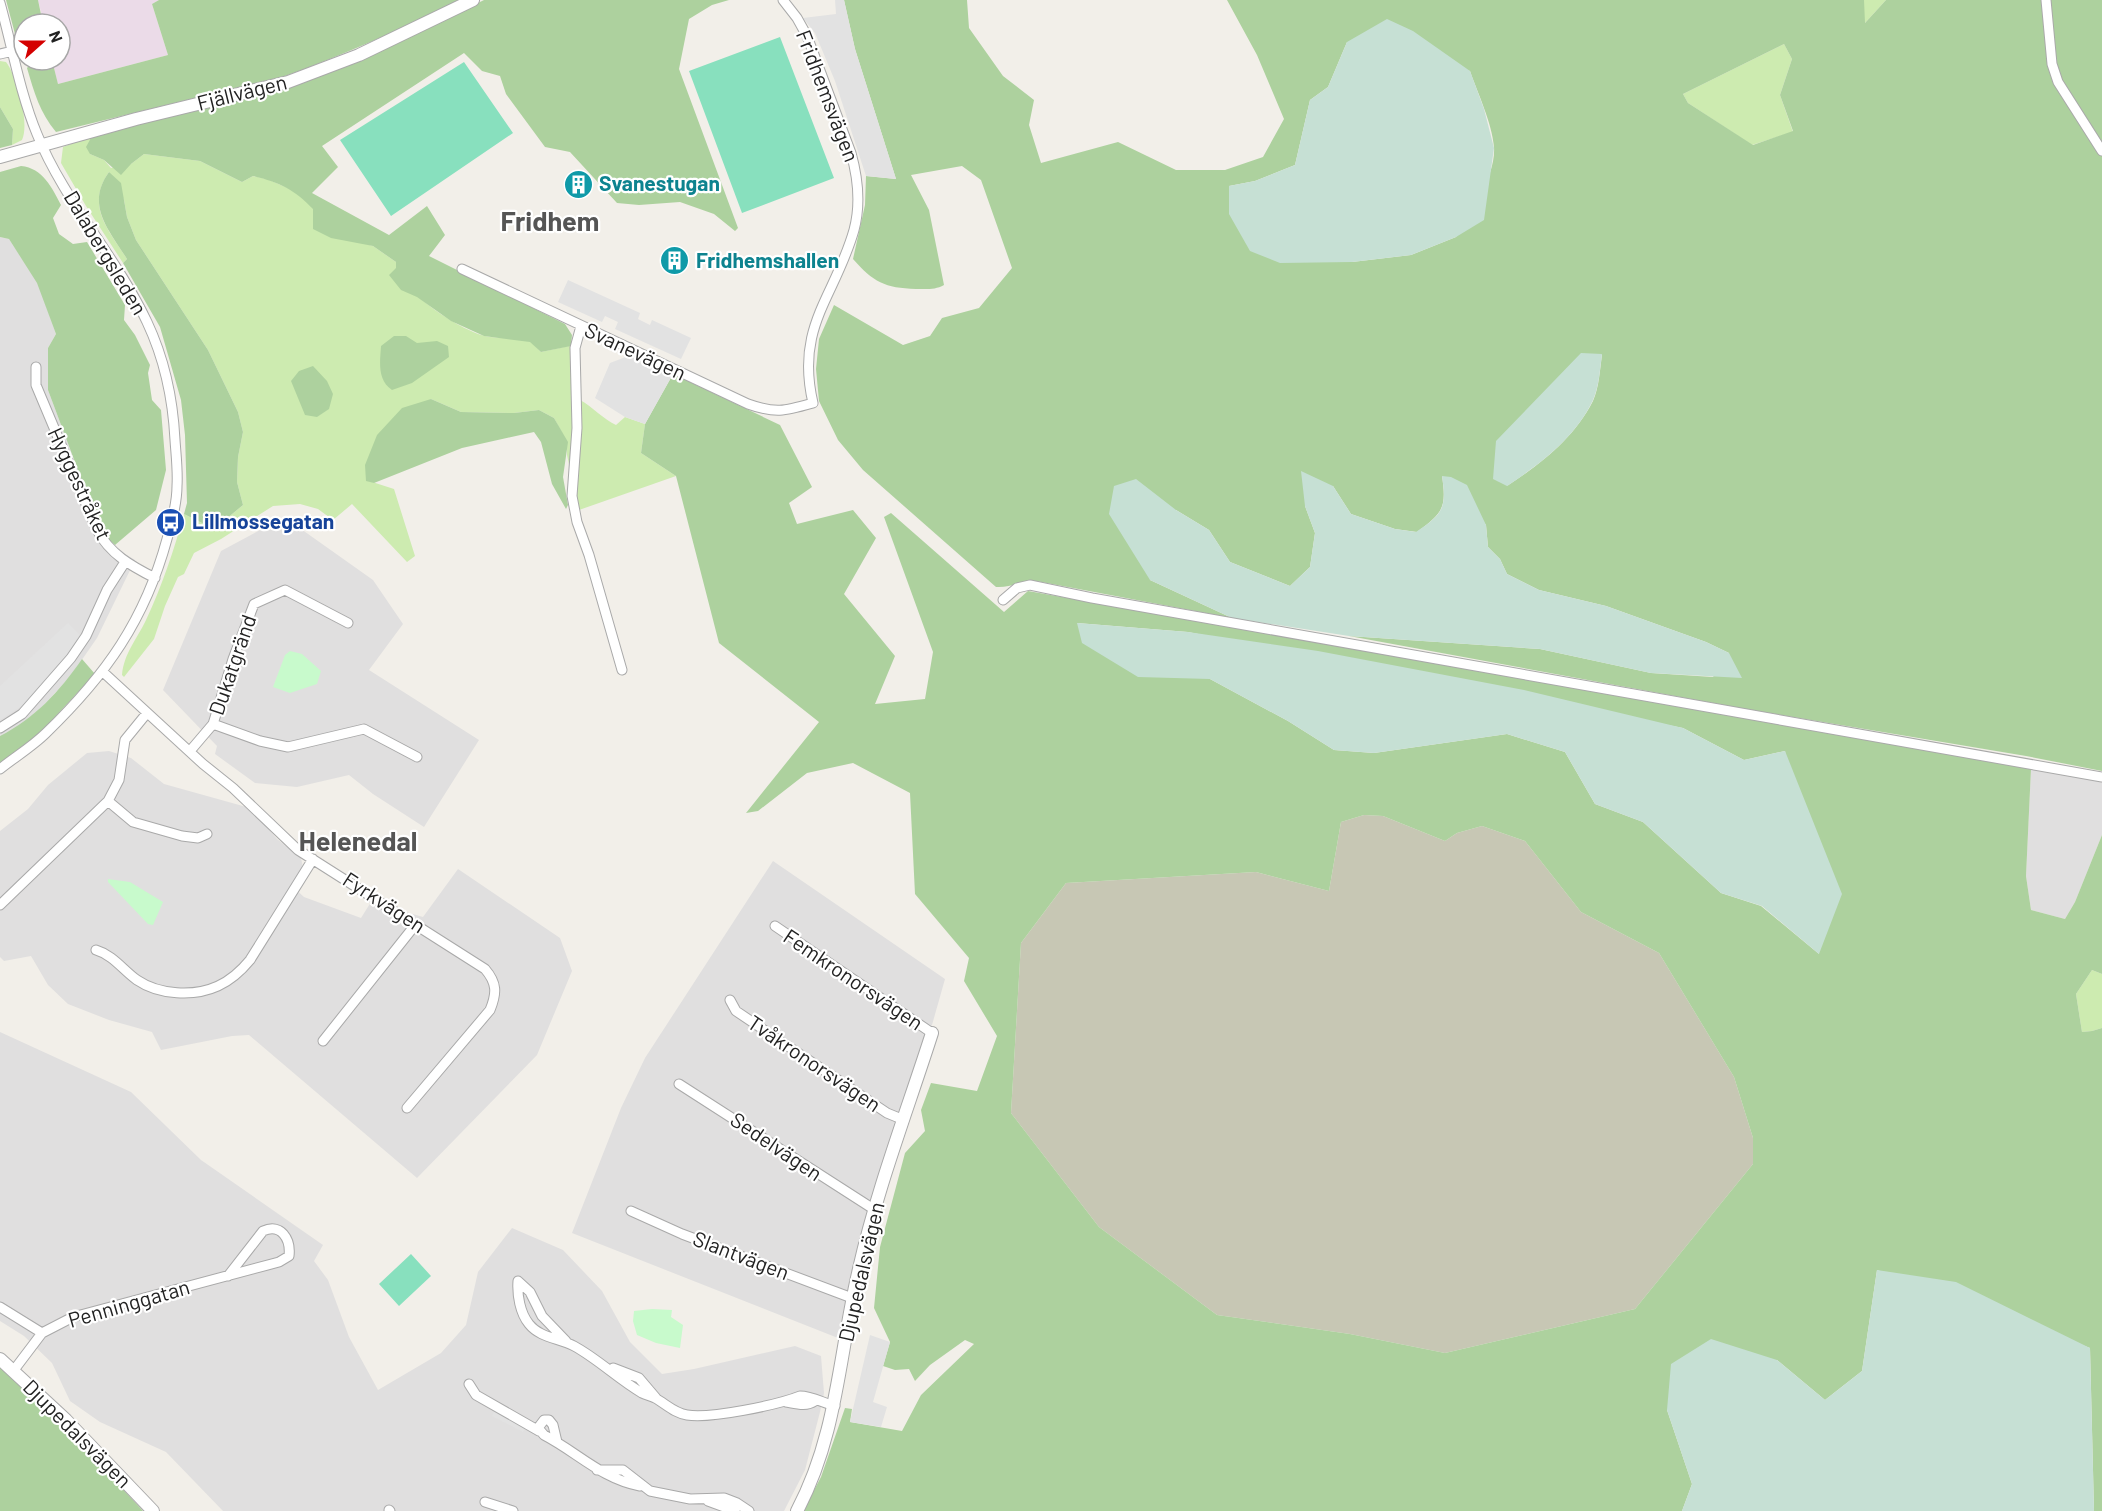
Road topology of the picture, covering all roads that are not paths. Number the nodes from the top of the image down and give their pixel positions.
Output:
1 (473, 0) edge
2 (783, 0) edge
3 (2046, 0) edge
4 (0, 3) edge
5 (12, 47) edge
6 (19, 72) edge
7 (42, 146) junction
8 (2102, 151) edge
9 (0, 157) edge
10 (462, 269) dead end
11 (581, 326) junction
12 (36, 367) dead end
13 (813, 403) joint
14 (125, 562) junction
15 (155, 579) junction
16 (1003, 600) dead end
17 (348, 623) dead end
18 (622, 670) dead end
19 (103, 672) junction
20 (147, 713) junction
21 (213, 724) junction
22 (0, 728) edge
23 (190, 751) junction
24 (417, 757) dead end
25 (0, 769) edge
26 (2102, 777) edge
27 (108, 801) junction
28 (207, 834) dead end
29 (314, 860) junction
30 (0, 905) edge
31 (416, 924) junction
32 (775, 926) dead end
33 (96, 950) dead end
34 (730, 1000) dead end
35 (932, 1034) joint
36 (323, 1041) dead end
37 (679, 1084) dead end
38 (407, 1108) dead end
39 (904, 1120) junction
40 (874, 1210) junction
41 (631, 1211) dead end
42 (228, 1276) junction
43 (852, 1298) junction
44 (0, 1307) edge
45 (542, 1316) junction
46 (531, 1327) junction
47 (42, 1333) junction
48 (566, 1342) junction
49 (0, 1359) edge
50 (14, 1370) junction
51 (469, 1384) dead end
52 (835, 1406) junction
53 (539, 1431) junction
54 (556, 1442) junction
55 (705, 1500) junction
56 (485, 1502) dead end
57 (153, 1511) edge
58 (513, 1511) edge
59 (735, 1511) edge
60 (748, 1511) edge
61 (797, 1511) edge

1 - 7 street, Fjällvägen
2 - 13 street, Fridhemsvägen
3 - 8 street
4 - 5 street, Dalabergsleden
6 - 7 street, Dalabergsleden
7 - 9 street, Fjällvägen
7 - 15 street, Dalabergsleden
10 - 11 street, Svanevägen
11 - 13 street, Svanevägen
11 - 18 street
12 - 14 street, Hyggestråket
14 - 15 street, Hyggestråket
14 - 22 street
15 - 19 street, Dalabergsleden
16 - 26 street
17 - 21 street, Dukatgränd
19 - 20 street, Fyrkvägen
19 - 25 street, Dalabergsleden
20 - 23 street, Fyrkvägen
20 - 27 street
21 - 23 street, Dukatgränd
21 - 24 street
23 - 29 street, Fyrkvägen
27 - 28 street
27 - 30 street
29 - 31 street, Fyrkvägen
29 - 33 street
31 - 36 street
31 - 38 street, Fyrkvägen
32 - 35 street, Femkronorsvägen
34 - 39 street, Tvåkronorsvägen
35 - 39 street, Djupedalsvägen
37 - 40 street, Sedelvägen
39 - 40 street, Djupedalsvägen
40 - 43 street, Djupedalsvägen
41 - 43 street, Slantvägen
42 - 42 street, Penninggatan
42 - 47 street, Penninggatan
43 - 52 street, Djupedalsvägen
44 - 47 street
45 - 46 street
45 - 46 street
45 - 48 street
46 - 48 street
47 - 50 street, Penninggatan
48 - 52 street
49 - 50 street, Djupedalsvägen
50 - 57 street, Djupedalsvägen
51 - 53 street
52 - 61 street, Djupedalsvägen
53 - 54 street
53 - 54 street
54 - 55 street
55 - 59 street
55 - 60 street
56 - 58 street

